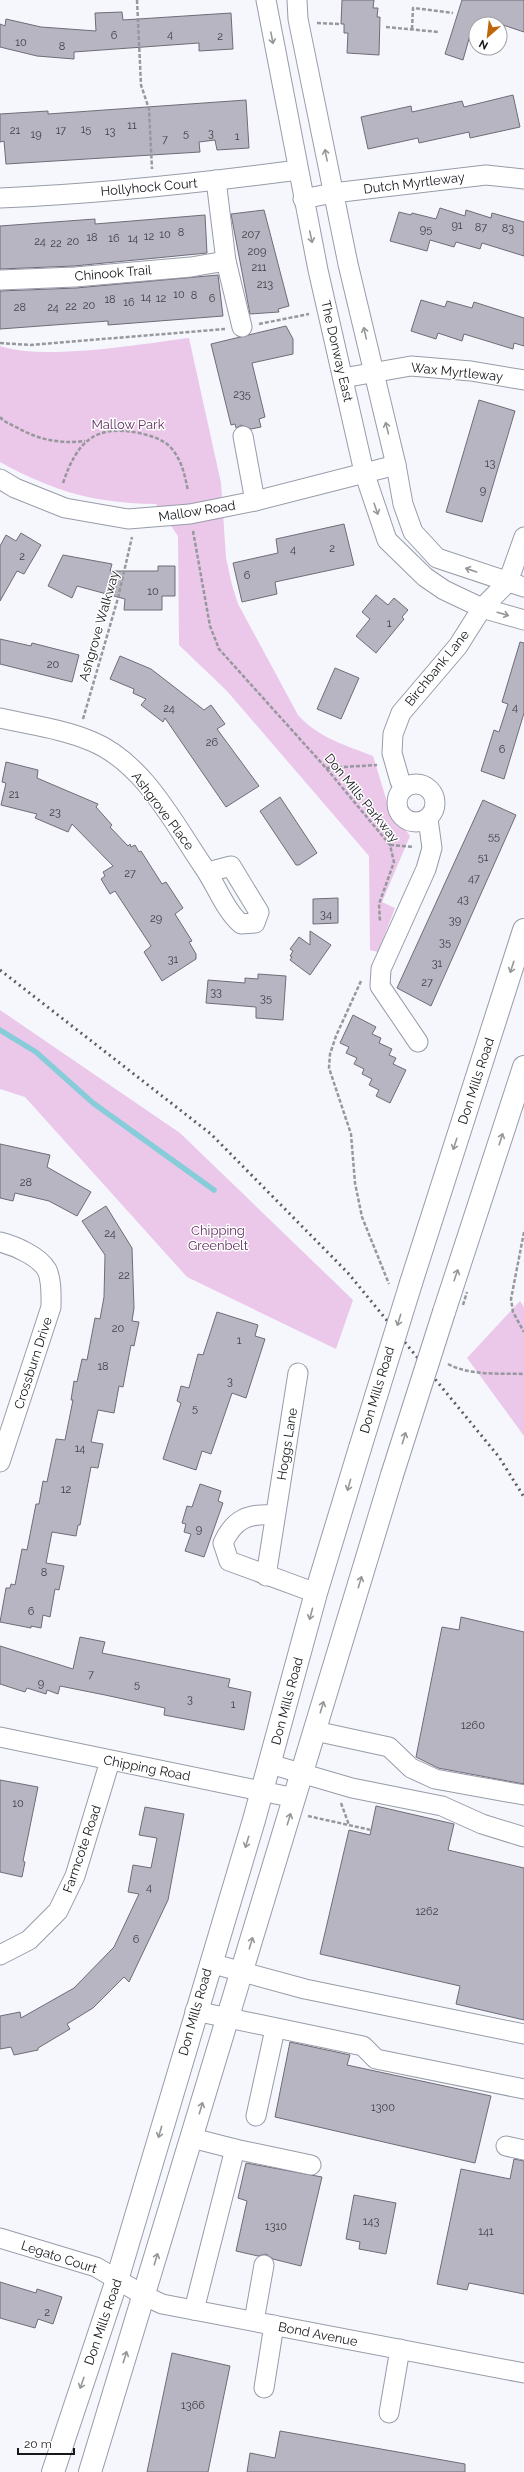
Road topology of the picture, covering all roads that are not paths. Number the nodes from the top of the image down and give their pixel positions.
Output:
1 (266, 0) edge
2 (297, 0) edge
3 (298, 170) junction
4 (524, 179) edge
5 (216, 180) junction
6 (333, 193) junction
7 (0, 198) edge
8 (303, 199) junction
9 (226, 261) junction
10 (0, 280) edge
11 (242, 327) road end
12 (374, 371) junction
13 (343, 378) junction
14 (524, 380) edge
15 (243, 436) dead end
16 (396, 465) junction
17 (364, 472) junction
18 (0, 479) edge
19 (255, 501) junction
20 (524, 537) edge
21 (516, 584) edge
22 (482, 608) junction
23 (524, 620) edge
24 (0, 718) edge
25 (405, 787) junction
26 (428, 819) junction
27 (208, 872) dead end
28 (524, 930) edge
29 (418, 1042) dead end
30 (524, 1067) edge
31 (0, 1242) edge
32 (298, 1373) dead end
33 (0, 1462) edge
34 (275, 1515) junction
35 (266, 1576) junction
36 (316, 1593) junction
37 (315, 1731) junction
38 (0, 1737) edge
39 (110, 1761) junction
40 (270, 1764) junction
41 (302, 1774) junction
42 (262, 1791) junction
43 (524, 1795) edge
44 (295, 1798) junction
45 (524, 1837) edge
46 (0, 1955) edge
47 (210, 1963) junction
48 (242, 1972) junction
49 (195, 2011) junction
50 (228, 2019) junction
51 (275, 2029) junction
52 (524, 2034) edge
53 (524, 2089) edge
54 (256, 2116) dead end
55 (192, 2138) junction
56 (235, 2149) junction
57 (311, 2165) dead end
58 (0, 2238) edge
59 (264, 2264) dead end
60 (117, 2280) junction
61 (145, 2296) junction
62 (194, 2310) junction
63 (254, 2321) junction
64 (274, 2325) junction
65 (400, 2349) junction
66 (524, 2373) edge
67 (264, 2388) dead end
68 (389, 2413) dead end
69 (68, 2424) junction
70 (100, 2434) junction
71 (53, 2472) edge
72 (90, 2472) edge

1 -> 3 street, The Donway East
6 -> 2 street
3 - 5 street, Hollyhock Court
3 - 8 street, The Donway East
4 - 6 street, Dutch Myrtleway
5 - 7 street, Hollyhock Court
5 - 9 street
6 - 8 street, Dutch Myrtleway
12 -> 6 street
8 -> 13 street, The Donway East
9 - 10 street, Chinook Trail
9 - 11 street
12 - 13 street, Wax Myrtleway
12 - 14 street, Wax Myrtleway
16 -> 12 street
13 - 17 street, The Donway East
15 - 19 street
16 - 17 street, Mallow Road
21 -> 16 street
17 - 19 street, Mallow Road
17 -> 22 street, The Donway East
18 - 19 street, Mallow Road
20 - 21 street
21 - 22 street, Birchbank Lane
22 -> 23 street, The Donway East
22 - 25 street, Birchbank Lane
24 - 27 street, Ashgrove Place
25 - 26 street
25 - 26 street
26 - 29 street
28 -> 36 main road, Don Mills Road, bridge
37 -> 30 main road, bridge
31 - 33 street, Crossburn Drive
32 - 34 street, Hoggs Lane
34 - 35 street, Hoggs Lane
34 - 35 street
35 - 36 street
36 -> 40 main road, Don Mills Road
37 - 41 main road
37 - 43 street
38 - 39 street, Chipping Road
39 - 42 street, Chipping Road
39 - 46 street, Farmcote Road
40 - 41 street
40 - 42 main road, Don Mills Road
41 - 44 main road
41 - 45 street
42 - 44 street, Chipping Road
42 -> 47 main road, Don Mills Road
48 -> 44 main road
47 - 48 street
47 - 49 main road, Don Mills Road
48 - 50 main road
48 - 52 street
49 - 50 street
49 -> 60 main road, Don Mills Road
50 - 51 street
55 -> 50 main road
51 - 53 street
51 - 54 street
55 - 56 street
61 -> 55 main road
56 - 57 street
56 - 62 street
58 - 60 street, Legato Court
59 - 63 street
60 - 61 street, Bond Avenue
60 -> 69 main road, Don Mills Road
61 - 62 street, Bond Avenue
70 -> 61 main road
62 - 63 street, Bond Avenue
63 - 64 street, Bond Avenue
64 - 65 street, Bond Avenue
64 - 67 street
65 - 66 street, Bond Avenue
65 - 68 street
69 - 70 main road
69 - 71 main road, Don Mills Road
70 - 72 main road

